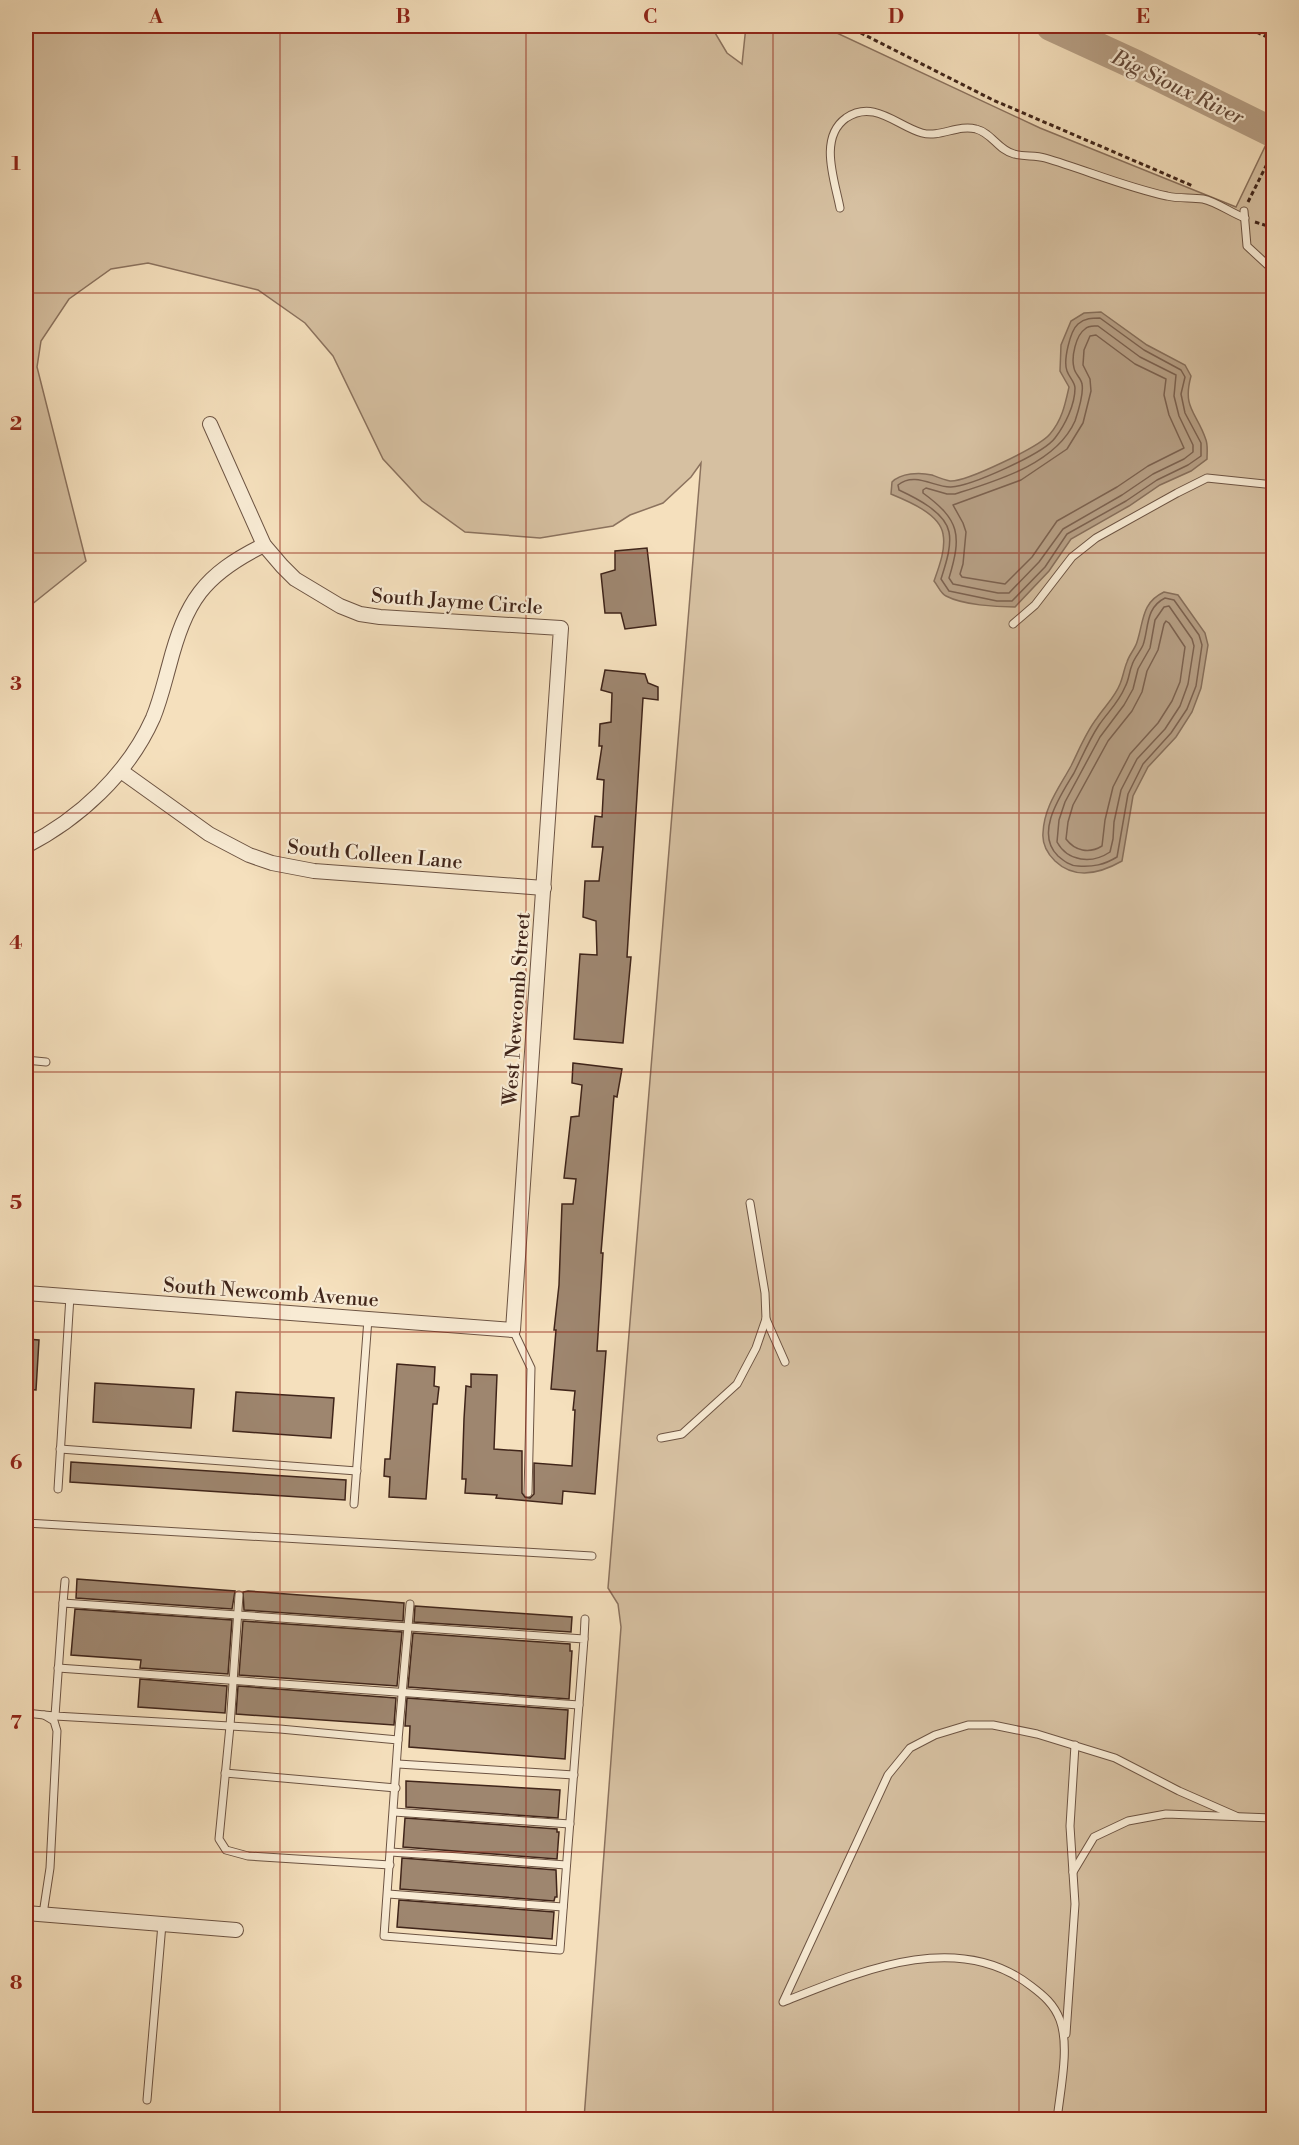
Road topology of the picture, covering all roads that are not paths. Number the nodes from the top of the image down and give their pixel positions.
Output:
1 (840, 208) dead end
2 (1274, 271) edge
3 (210, 424) dead end
4 (1274, 484) edge
5 (264, 546) junction
6 (1013, 624) dead end
7 (557, 690) joint
8 (121, 771) junction
9 (26, 846) edge
10 (544, 888) junction
11 (26, 1060) edge
12 (46, 1062) dead end
13 (750, 1203) dead end
14 (26, 1293) edge
15 (70, 1296) junction
16 (368, 1319) junction
17 (766, 1319) junction
18 (513, 1330) junction
19 (785, 1362) dead end
20 (661, 1438) dead end
21 (60, 1449) junction
22 (357, 1471) junction
23 (58, 1489) dead end
24 (528, 1493) dead end
25 (354, 1504) dead end
26 (26, 1523) edge
27 (592, 1556) dead end
28 (64, 1581) dead end
29 (238, 1595) dead end
30 (63, 1603) junction
31 (410, 1604) dead end
32 (237, 1615) junction
33 (585, 1619) dead end
34 (408, 1627) junction
35 (584, 1639) junction
36 (58, 1668) junction
37 (233, 1680) junction
38 (402, 1692) junction
39 (579, 1704) junction
40 (26, 1713) edge
41 (44, 1715) junction
42 (55, 1716) junction
43 (230, 1726) junction
44 (399, 1740) junction
45 (1075, 1745) junction
46 (398, 1764) junction
47 (225, 1773) junction
48 (574, 1775) junction
49 (396, 1788) junction
50 (394, 1812) junction
51 (1236, 1816) junction
52 (1274, 1818) edge
53 (570, 1824) junction
54 (391, 1852) junction
55 (390, 1865) junction
56 (567, 1865) junction
57 (1073, 1872) junction
58 (388, 1894) junction
59 (563, 1907) junction
60 (26, 1912) edge
61 (43, 1914) junction
62 (162, 1924) junction
63 (236, 1930) dead end
64 (1065, 2046) junction
65 (147, 2100) dead end
66 (1057, 2120) edge

1 - 2 lane
3 - 5 street, South Jayme Circle
4 - 6 lane
5 - 7 street, South Jayme Circle
5 - 8 street
7 - 10 street, West Newcomb Street
8 - 9 street
8 - 10 street, South Colleen Lane
10 - 18 street, West Newcomb Street
11 - 12 lane
13 - 17 lane
14 - 15 street, South Newcomb Avenue
15 - 16 street, South Newcomb Avenue
15 - 21 lane
16 - 18 street, South Newcomb Avenue
16 - 22 lane
17 - 19 lane
17 - 20 lane
18 - 24 lane
21 - 22 lane
21 - 23 lane
22 - 25 lane
26 - 27 lane
28 - 30 lane
29 - 32 lane
30 - 32 lane
30 - 36 lane
31 - 34 lane
32 - 34 lane
32 - 37 lane
33 - 35 lane
34 - 35 lane
34 - 38 lane
35 - 39 lane
36 - 37 lane
36 - 42 lane
37 - 38 lane
37 - 43 lane
38 - 39 lane
38 - 44 lane
39 - 48 lane
40 - 41 lane
41 - 42 lane
41 - 61 lane
42 - 43 lane
43 - 44 lane
43 - 47 lane
44 - 46 lane
45 - 51 lane
45 - 57 lane
45 - 64 lane
46 - 48 lane
46 - 49 lane
47 - 49 lane
47 - 55 lane
48 - 53 lane
49 - 50 lane
50 - 53 lane
50 - 54 lane
51 - 52 lane
51 - 57 lane
53 - 56 lane
54 - 55 lane
54 - 56 lane
55 - 58 lane
56 - 59 lane
57 - 64 lane
58 - 59 lane
58 - 59 lane
60 - 61 street
61 - 62 street
62 - 63 street
62 - 65 lane
64 - 66 lane

